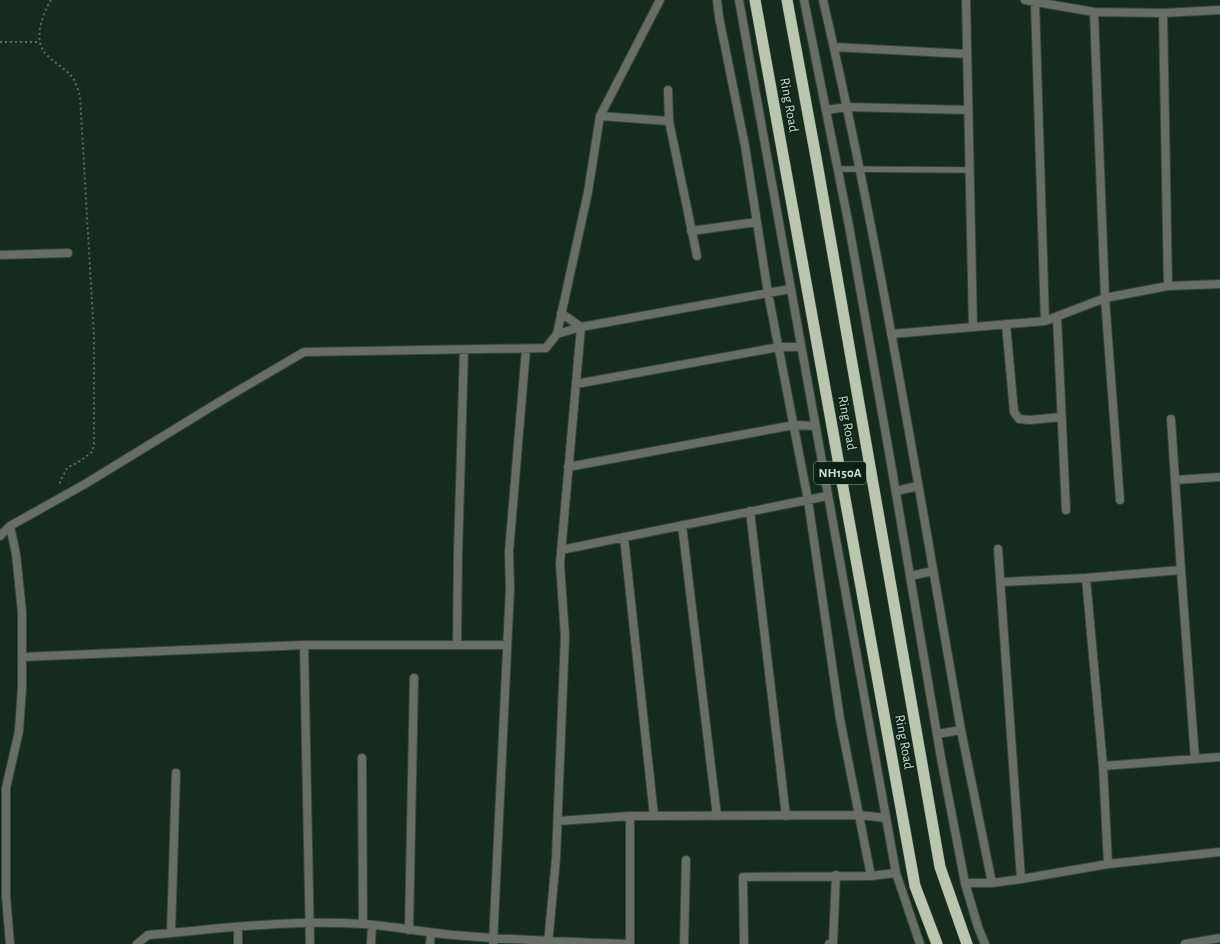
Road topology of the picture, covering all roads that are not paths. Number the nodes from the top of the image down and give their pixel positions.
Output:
1 (660, 0) edge
2 (717, 0) edge
3 (739, 0) edge
4 (755, 0) edge
5 (787, 0) edge
6 (804, 0) edge
7 (823, 0) edge
8 (966, 0) edge
9 (1025, 0) edge
10 (1036, 2) junction
11 (1220, 10) edge
12 (1094, 12) junction
13 (1163, 13) junction
14 (834, 47) junction
15 (967, 54) junction
16 (668, 90) dead end
17 (847, 107) junction
18 (826, 110) junction
19 (968, 110) junction
20 (600, 116) junction
21 (669, 121) junction
22 (838, 169) junction
23 (860, 170) junction
24 (970, 170) junction
25 (757, 222) junction
26 (691, 230) junction
27 (68, 253) dead end
28 (0, 255) edge
29 (697, 256) dead end
30 (1220, 284) edge
31 (1168, 286) junction
32 (790, 289) junction
33 (768, 293) junction
34 (1105, 298) junction
35 (561, 313) junction
36 (1057, 317) junction
37 (1045, 321) junction
38 (1006, 324) junction
39 (973, 326) junction
40 (581, 327) junction
41 (557, 334) junction
42 (891, 334) junction
43 (779, 347) junction
44 (801, 347) junction
45 (526, 349) junction
46 (464, 350) junction
47 (576, 384) junction
48 (1062, 417) junction
49 (1171, 419) dead end
50 (794, 425) junction
51 (815, 426) junction
52 (568, 467) junction
53 (1220, 477) edge
54 (1175, 480) junction
55 (918, 486) junction
56 (896, 491) junction
57 (827, 496) junction
58 (808, 500) junction
59 (1120, 500) dead end
60 (1066, 510) dead end
61 (750, 511) junction
62 (682, 525) junction
63 (10, 526) junction
64 (0, 536) edge
65 (624, 537) junction
66 (998, 549) dead end
67 (561, 550) junction
68 (1180, 570) junction
69 (933, 571) junction
70 (910, 576) junction
71 (1086, 578) junction
72 (1001, 582) junction
73 (304, 645) junction
74 (457, 645) junction
75 (507, 646) junction
76 (22, 657) junction
77 (414, 678) dead end
78 (961, 730) junction
79 (937, 734) junction
80 (1220, 757) edge
81 (362, 758) dead end
82 (1195, 759) junction
83 (1103, 766) junction
84 (176, 772) dead end
85 (859, 815) junction
86 (630, 816) junction
87 (654, 816) junction
88 (716, 816) junction
89 (786, 816) junction
90 (886, 818) junction
91 (558, 821) junction
92 (1220, 852) edge
93 (686, 860) dead end
94 (1108, 864) junction
95 (896, 874) junction
96 (836, 876) junction
97 (871, 876) junction
98 (1021, 880) junction
99 (965, 883) junction
100 (992, 883) junction
101 (310, 923) junction
102 (367, 925) junction
103 (238, 927) junction
104 (409, 930) junction
105 (171, 933) junction
106 (431, 933) junction
107 (1220, 938) edge
108 (493, 941) edge
109 (548, 943) edge
110 (10, 944) edge
111 (137, 944) edge
112 (238, 944) edge
113 (310, 944) edge
114 (371, 944) edge
115 (430, 944) edge
116 (603, 944) edge
117 (626, 944) edge
118 (630, 944) edge
119 (684, 944) edge
120 (744, 944) edge
121 (829, 944) edge
122 (920, 944) edge
123 (937, 944) edge
124 (967, 944) edge
125 (985, 944) edge
126 (1185, 944) edge

1 - 20 street
2 - 25 street
3 - 32 street
4 - 123 highway, Ring Road / NH150A
5 - 124 highway, Ring Road / NH150A
6 - 18 street
7 - 14 street
8 - 15 street
9 - 10 street
10 - 12 street
10 - 37 street
11 - 13 street
12 - 13 street
12 - 34 street
13 - 31 street
14 - 15 street
14 - 17 street
15 - 19 street
16 - 21 street
17 - 18 street
17 - 19 street
17 - 23 street
18 - 22 street
19 - 24 street
20 - 21 street
20 - 35 street
21 - 26 street
22 - 23 lane
22 - 56 street
23 - 24 lane
23 - 42 street
24 - 39 street
25 - 26 street
25 - 33 street
26 - 29 street
27 - 28 street
30 - 31 street
31 - 34 street
32 - 33 street
32 - 44 street
33 - 40 street
33 - 43 street
34 - 36 street
34 - 59 street
35 - 40 street
35 - 41 street
36 - 37 street
36 - 48 street
37 - 38 street
38 - 39 street
38 - 48 street
39 - 42 street
40 - 41 street
40 - 47 street
41 - 45 street
42 - 55 street
43 - 44 street
43 - 47 street
43 - 50 street
44 - 51 street
45 - 46 street
45 - 75 street
46 - 63 street
46 - 74 street
47 - 52 street
48 - 60 street
49 - 54 street
50 - 51 street
50 - 52 street
50 - 58 street
51 - 57 street
52 - 67 street
53 - 54 street
54 - 68 street
55 - 56 street
55 - 69 street
56 - 70 street
57 - 58 street
57 - 90 street
58 - 61 street
58 - 85 street
61 - 62 street
61 - 89 street
62 - 65 street
62 - 88 street
63 - 64 street
63 - 76 street
65 - 67 street
65 - 87 street
66 - 72 street
67 - 91 street
68 - 71 street
68 - 82 street
69 - 70 street
69 - 78 street
70 - 79 street
71 - 72 street
71 - 83 street
72 - 98 street
73 - 74 street
73 - 76 street
73 - 101 street
74 - 75 street
75 - 108 street
76 - 110 street
77 - 104 street
78 - 79 street
78 - 100 street
79 - 99 street
80 - 82 street
81 - 102 street
82 - 83 street
83 - 94 street
84 - 105 street
85 - 89 street
85 - 90 street
85 - 97 street
86 - 87 street
86 - 91 street
86 - 118 street
87 - 88 street
88 - 89 street
90 - 95 street
91 - 109 street
92 - 94 street
93 - 119 street
94 - 98 street
95 - 97 street
95 - 122 street
96 - 97 street
96 - 120 street
96 - 121 street
98 - 100 street
99 - 100 street
99 - 125 street
101 - 102 street
101 - 103 street
101 - 113 street
102 - 104 street
102 - 114 street
103 - 105 street
103 - 112 street
104 - 106 street
105 - 111 street
106 - 108 street
106 - 115 street
107 - 126 street
108 - 109 street
109 - 116 street
116 - 117 street

